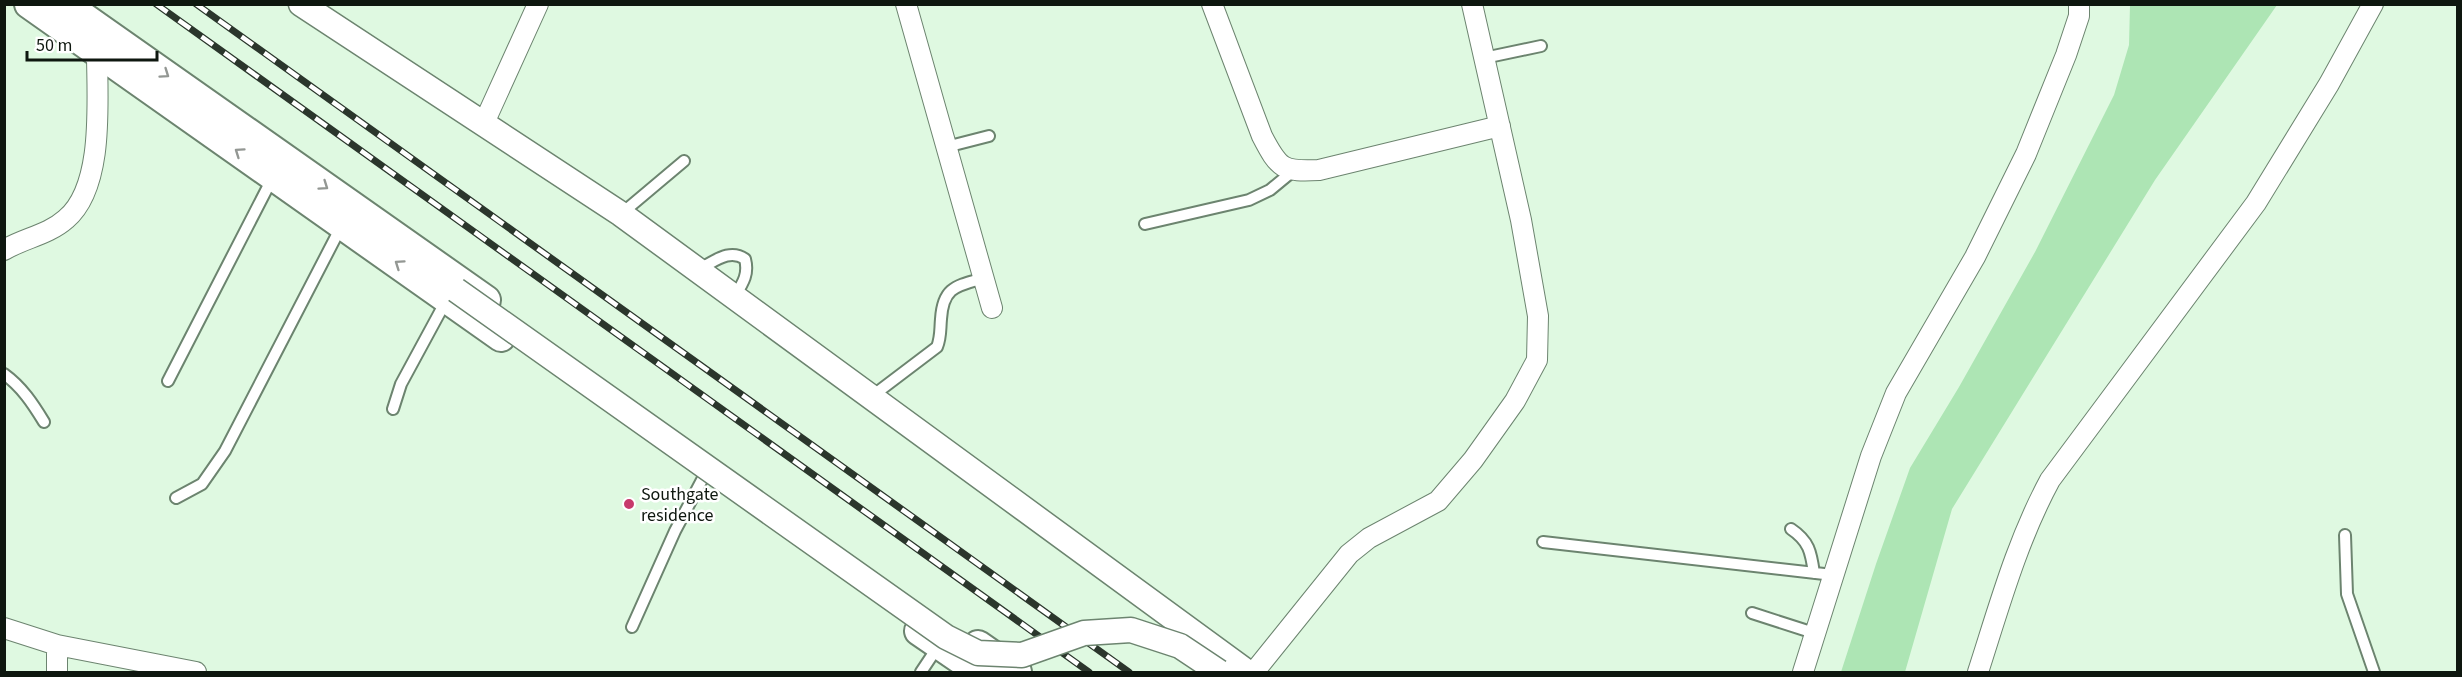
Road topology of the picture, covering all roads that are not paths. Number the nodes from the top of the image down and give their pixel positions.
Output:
1 (29, 4) edge
2 (65, 4) edge
3 (301, 4) edge
4 (538, 4) edge
5 (906, 4) edge
6 (1472, 4) edge
7 (2079, 4) edge
8 (2373, 4) edge
9 (1219, 8) edge
10 (1541, 46) dead end
11 (97, 52) junction
12 (1484, 58) junction
13 (484, 123) junction
14 (1500, 126) junction
15 (989, 136) dead end
16 (946, 147) junction
17 (684, 161) dead end
18 (1293, 171) junction
19 (273, 176) junction
20 (621, 214) junction
21 (1145, 224) dead end
22 (342, 225) junction
23 (4, 250) edge
24 (699, 270) junction
25 (984, 278) junction
26 (442, 285) junction
27 (735, 296) junction
28 (992, 308) dead end
29 (4, 374) edge
30 (168, 381) dead end
31 (871, 397) junction
32 (393, 409) dead end
33 (44, 422) dead end
34 (703, 478) junction
35 (176, 498) dead end
36 (1791, 529) dead end
37 (2345, 535) dead end
38 (1543, 542) dead end
39 (1824, 574) junction
40 (1752, 613) dead end
41 (632, 627) dead end
42 (4, 628) edge
43 (1814, 633) junction
44 (57, 645) junction
45 (940, 645) junction
46 (57, 672) edge
47 (196, 672) edge
48 (921, 672) edge
49 (979, 672) edge
50 (1017, 672) edge
51 (1219, 672) edge
52 (1247, 672) edge
53 (1254, 672) edge
54 (1803, 672) edge
55 (1978, 672) edge
56 (2374, 672) edge

1 - 11 main road
2 -> 26 main road
3 - 13 street
4 - 13 street
5 - 16 street
6 - 12 street
7 - 39 street
8 - 55 street
9 - 18 street
10 - 12 lane
19 -> 11 main road
11 - 23 street
12 - 14 street
13 - 20 street
14 - 18 street
14 - 53 street
15 - 16 lane
16 - 25 street
17 - 20 lane
18 - 21 lane
19 - 22 main road
19 - 30 lane
20 - 24 street
26 -> 22 main road
22 - 35 lane
24 - 27 street
24 - 27 lane
25 - 28 street
25 - 31 lane
26 - 32 lane
26 - 34 main road
26 - 50 main road
26 - 51 street, bridge
27 - 31 street
29 - 33 lane
31 - 52 street
34 - 41 lane
34 - 45 main road
36 - 39 lane
37 - 56 lane
38 - 39 lane
39 - 43 street
40 - 43 lane
42 - 44 street
43 - 54 street
44 - 46 street
44 - 47 street
45 - 48 lane
45 - 49 main road

